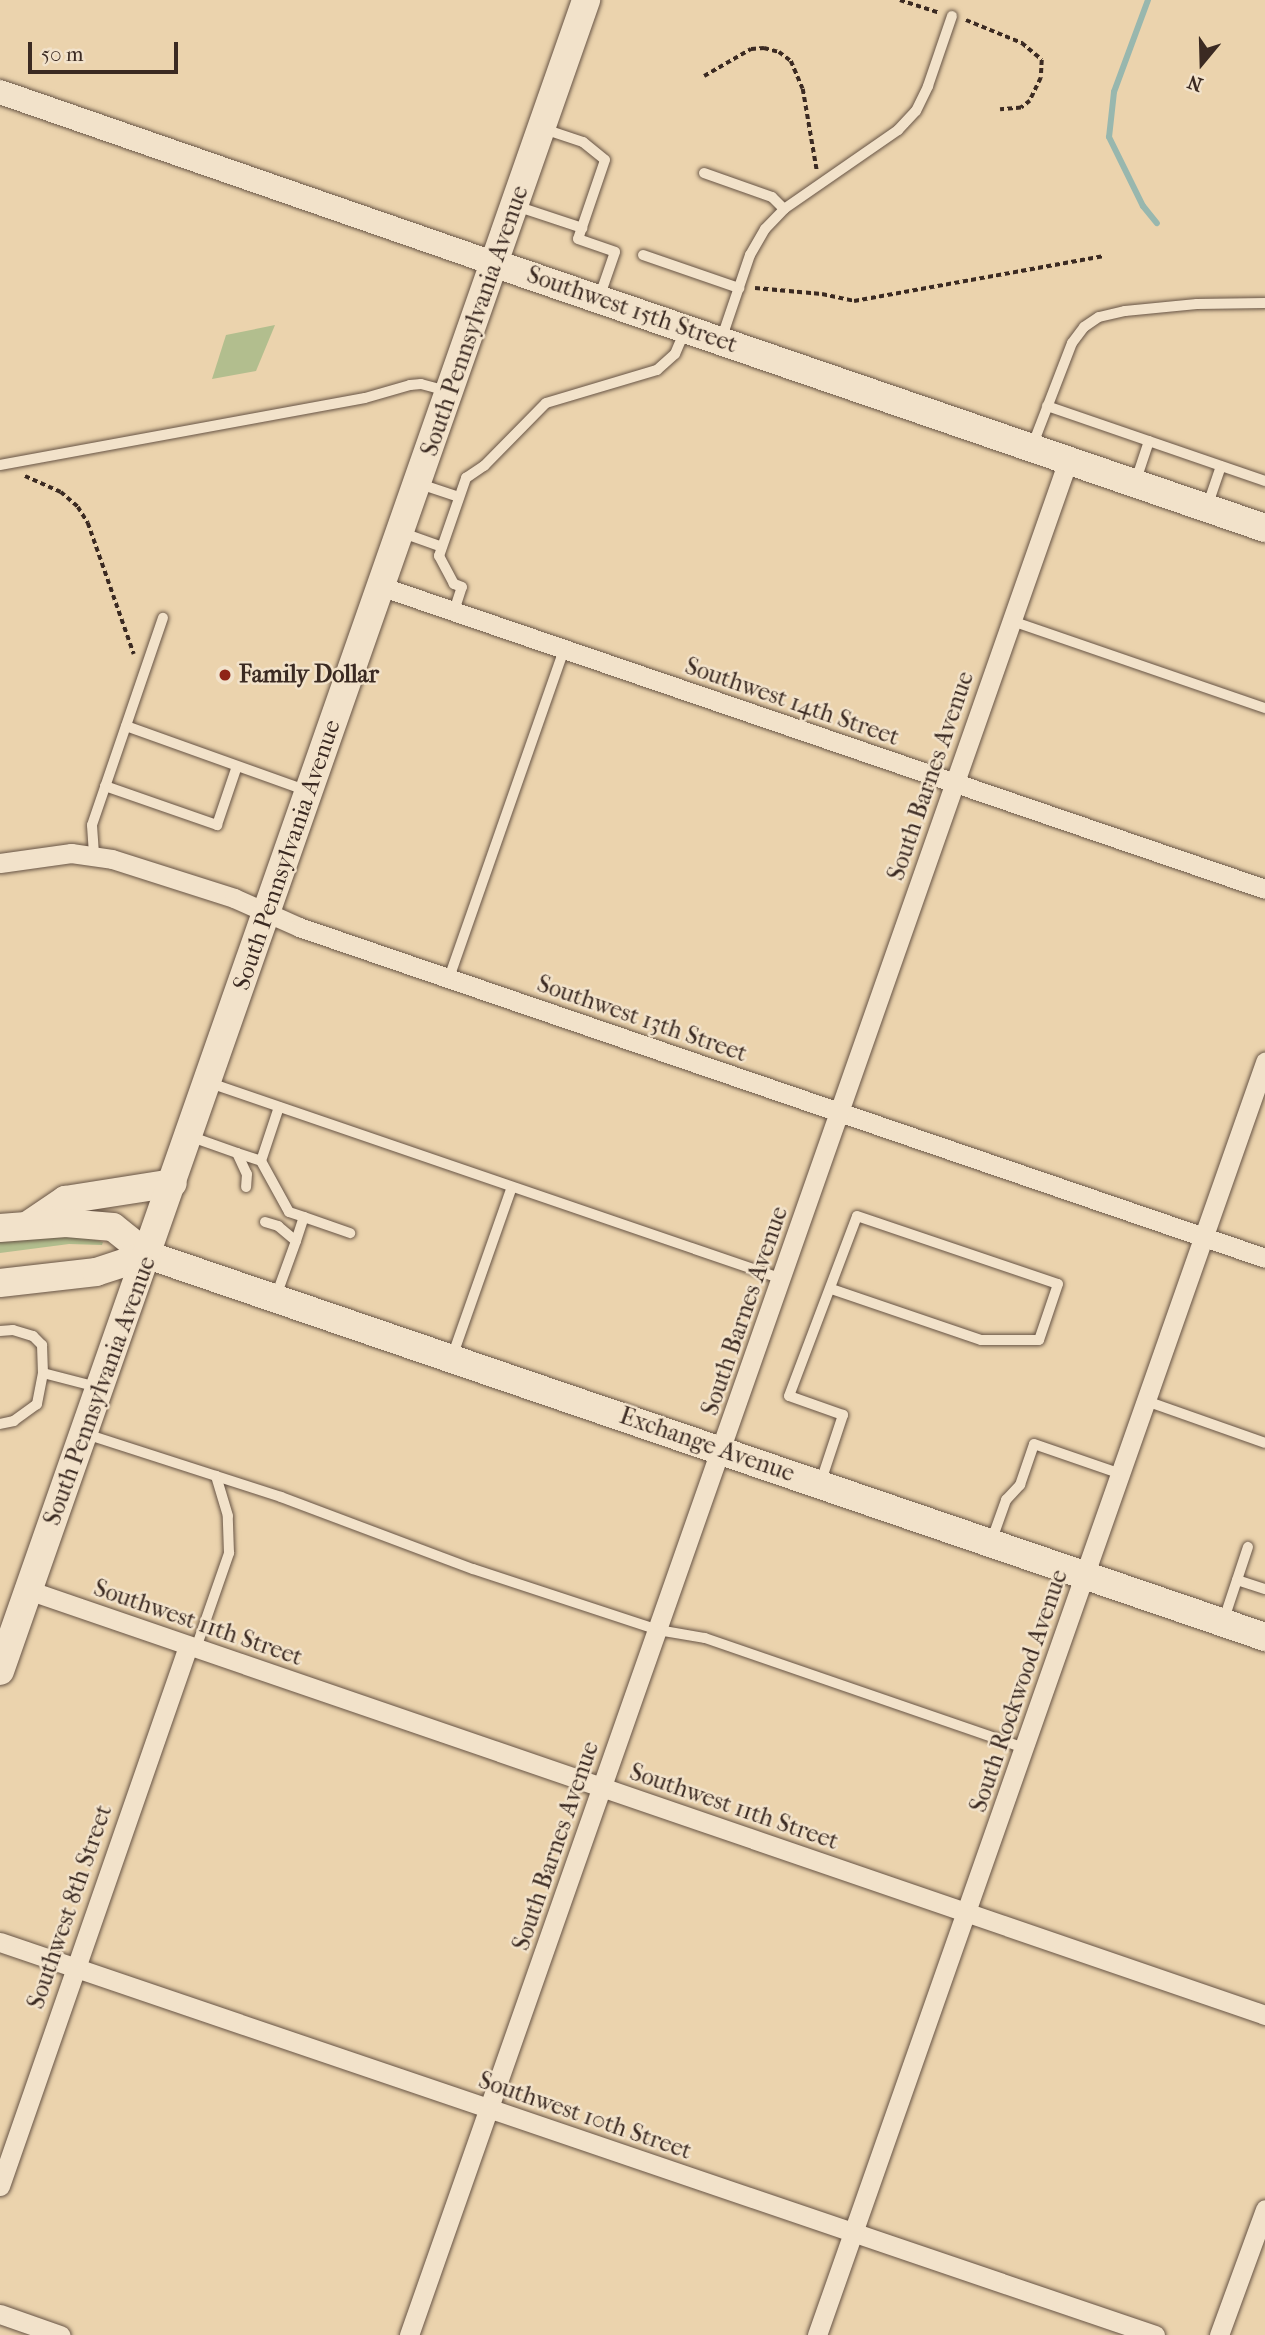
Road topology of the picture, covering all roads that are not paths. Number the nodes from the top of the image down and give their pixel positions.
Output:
1 (586, 0) edge
2 (952, 16) road end
3 (0, 92) edge
4 (542, 128) junction
5 (704, 173) dead end
6 (516, 205) junction
7 (784, 209) junction
8 (582, 229) junction
9 (643, 255) dead end
10 (496, 264) junction
11 (738, 288) junction
12 (599, 299) junction
13 (1265, 303) edge
14 (685, 328) junction
15 (720, 340) junction
16 (450, 392) junction
17 (1046, 406) junction
18 (1149, 441) junction
19 (1032, 448) junction
20 (1068, 461) junction
21 (4, 465) edge
22 (1221, 466) junction
23 (1265, 481) edge
24 (418, 483) junction
25 (1135, 483) junction
26 (459, 497) junction
27 (1207, 508) junction
28 (1264, 525) edge
29 (401, 533) junction
30 (442, 547) junction
31 (383, 587) junction
32 (454, 611) junction
33 (163, 618) dead end
34 (1012, 621) junction
35 (564, 650) junction
36 (1265, 708) edge
37 (126, 726) junction
38 (237, 766) junction
39 (955, 783) junction
40 (106, 786) junction
41 (309, 792) junction
42 (94, 854) junction
43 (0, 863) edge
44 (1265, 889) edge
45 (267, 912) junction
46 (449, 978) junction
47 (1265, 1062) edge
48 (207, 1082) junction
49 (279, 1107) junction
50 (839, 1112) junction
51 (188, 1136) junction
52 (237, 1153) junction
53 (261, 1161) junction
54 (247, 1174) junction
55 (173, 1183) junction
56 (258, 1183) dead end
57 (246, 1187) dead end
58 (512, 1187) junction
59 (277, 1215) dead end
60 (304, 1217) junction
61 (265, 1222) dead end
62 (278, 1226) junction
63 (14, 1227) edge
64 (350, 1233) dead end
65 (1203, 1237) junction
66 (296, 1241) junction
67 (148, 1255) junction
68 (1265, 1258) edge
69 (783, 1279) junction
70 (0, 1283) edge
71 (831, 1289) junction
72 (276, 1297) junction
73 (0, 1331) edge
74 (452, 1358) junction
75 (43, 1373) junction
76 (102, 1388) junction
77 (1146, 1401) junction
78 (0, 1424) edge
79 (85, 1433) junction
80 (1265, 1443) edge
81 (722, 1450) junction
82 (1121, 1474) junction
83 (216, 1476) junction
84 (820, 1484) junction
85 (991, 1543) junction
86 (1248, 1547) dead end
87 (1086, 1575) junction
88 (1237, 1580) junction
89 (1265, 1589) edge
90 (28, 1590) junction
91 (1223, 1622) junction
92 (658, 1629) junction
93 (1265, 1637) edge
94 (192, 1647) junction
95 (0, 1671) edge
96 (1025, 1748) junction
97 (602, 1788) junction
98 (967, 1913) junction
99 (0, 1942) edge
100 (74, 1967) junction
101 (1265, 2015) edge
102 (489, 2110) junction
103 (0, 2186) edge
104 (1265, 2209) edge
105 (854, 2233) junction
106 (0, 2314) edge
107 (60, 2335) edge
108 (409, 2335) edge
109 (817, 2335) edge
110 (1155, 2335) edge
111 (1219, 2335) edge

1 - 4 main road, South Pennsylvania Avenue
2 - 7 lane
3 - 10 street, Southwest 15th Street
4 - 6 main road, South Pennsylvania Avenue
4 - 8 lane
5 - 7 lane
6 - 8 lane
6 - 10 main road, South Pennsylvania Avenue
7 - 11 lane
8 - 12 lane
9 - 11 lane
10 - 12 main road, Southwest 15th Street
10 - 16 main road, South Pennsylvania Avenue
11 - 15 lane
12 - 14 main road, Southwest 15th Street
13 - 17 lane
14 - 15 main road, Southwest 15th Street
14 - 26 lane
15 - 19 main road, Southwest 15th Street
16 - 21 lane
16 - 24 main road, South Pennsylvania Avenue
17 - 18 lane
17 - 19 lane
18 - 22 lane
18 - 25 lane
19 - 20 main road, Southwest 15th Street
20 - 25 main road, Southwest 15th Street
20 - 34 street, South Barnes Avenue
22 - 23 lane
22 - 27 lane
24 - 26 lane
24 - 29 main road, South Pennsylvania Avenue
25 - 27 main road, Southwest 15th Street
26 - 30 lane
27 - 28 main road, Southwest 15th Street
29 - 30 lane
29 - 31 main road, South Pennsylvania Avenue
30 - 32 lane
31 - 32 street, Southwest 14th Street
31 - 41 main road, South Pennsylvania Avenue
32 - 35 street, Southwest 14th Street
33 - 37 lane
34 - 36 lane
34 - 39 street, South Barnes Avenue
35 - 39 street, Southwest 14th Street
35 - 46 lane
37 - 38 lane
37 - 40 lane
38 - 40 lane
38 - 41 lane
39 - 44 street, Southwest 14th Street
39 - 50 street, South Barnes Avenue
40 - 42 lane
41 - 45 main road, South Pennsylvania Avenue
42 - 43 street, Southwest 13th Street
42 - 45 street, Southwest 13th Street
45 - 46 street, Southwest 13th Street
45 - 48 main road, South Pennsylvania Avenue
46 - 50 street, Southwest 13th Street
47 - 65 street, South Rockwood Avenue
48 - 49 lane
48 - 51 main road, South Pennsylvania Avenue
49 - 53 lane
49 - 58 lane
50 - 65 street, Southwest 13th Street
50 - 69 street, South Barnes Avenue
51 - 52 lane
51 - 55 main road, South Pennsylvania Avenue
52 - 53 lane
52 - 54 lane
53 - 60 lane
54 - 56 lane
54 - 57 lane
55 - 63 main road
55 - 67 main road, South Pennsylvania Avenue
58 - 69 lane
58 - 74 lane
59 - 62 lane
60 - 64 lane
60 - 66 lane
61 - 62 lane
62 - 66 lane
63 - 67 main road, Exchange Avenue
65 - 68 street, Southwest 13th Street
65 - 77 street, South Rockwood Avenue
66 - 72 lane
67 - 70 main road
67 - 72 main road, Exchange Avenue
67 - 76 main road, South Pennsylvania Avenue
69 - 81 street, South Barnes Avenue
71 - 71 lane
71 - 84 lane
72 - 74 main road, Exchange Avenue
73 - 75 lane
74 - 81 main road, Exchange Avenue
75 - 76 lane
75 - 78 lane
76 - 79 main road, South Pennsylvania Avenue
77 - 80 lane
77 - 82 street, South Rockwood Avenue
79 - 83 lane
79 - 90 main road, South Pennsylvania Avenue
81 - 84 main road, Exchange Avenue
81 - 92 street, South Barnes Avenue
82 - 85 lane
82 - 87 street, South Rockwood Avenue
83 - 92 lane
83 - 94 lane
84 - 85 main road, Exchange Avenue
85 - 87 main road, Exchange Avenue
86 - 88 lane
87 - 91 main road, Exchange Avenue
87 - 96 street, South Rockwood Avenue
88 - 89 lane
88 - 91 lane
90 - 94 street, Southwest 11th Street
90 - 95 main road, South Pennsylvania Avenue
91 - 93 main road, Exchange Avenue
92 - 96 lane
92 - 97 street, South Barnes Avenue
94 - 97 street, Southwest 11th Street
94 - 100 street, Southwest 8th Street
96 - 98 street, South Rockwood Avenue
97 - 98 street, Southwest 11th Street
97 - 102 street, South Barnes Avenue
98 - 101 street, Southwest 11th Street
98 - 105 street, South Rockwood Avenue
99 - 100 street, Southwest 10th Street
100 - 102 street, Southwest 10th Street
100 - 103 street, Southwest 8th Street
102 - 105 street, Southwest 10th Street
102 - 108 street, South Barnes Avenue
104 - 111 street
105 - 109 street, South Rockwood Avenue
105 - 110 street, Southwest 10th Street
106 - 107 street

